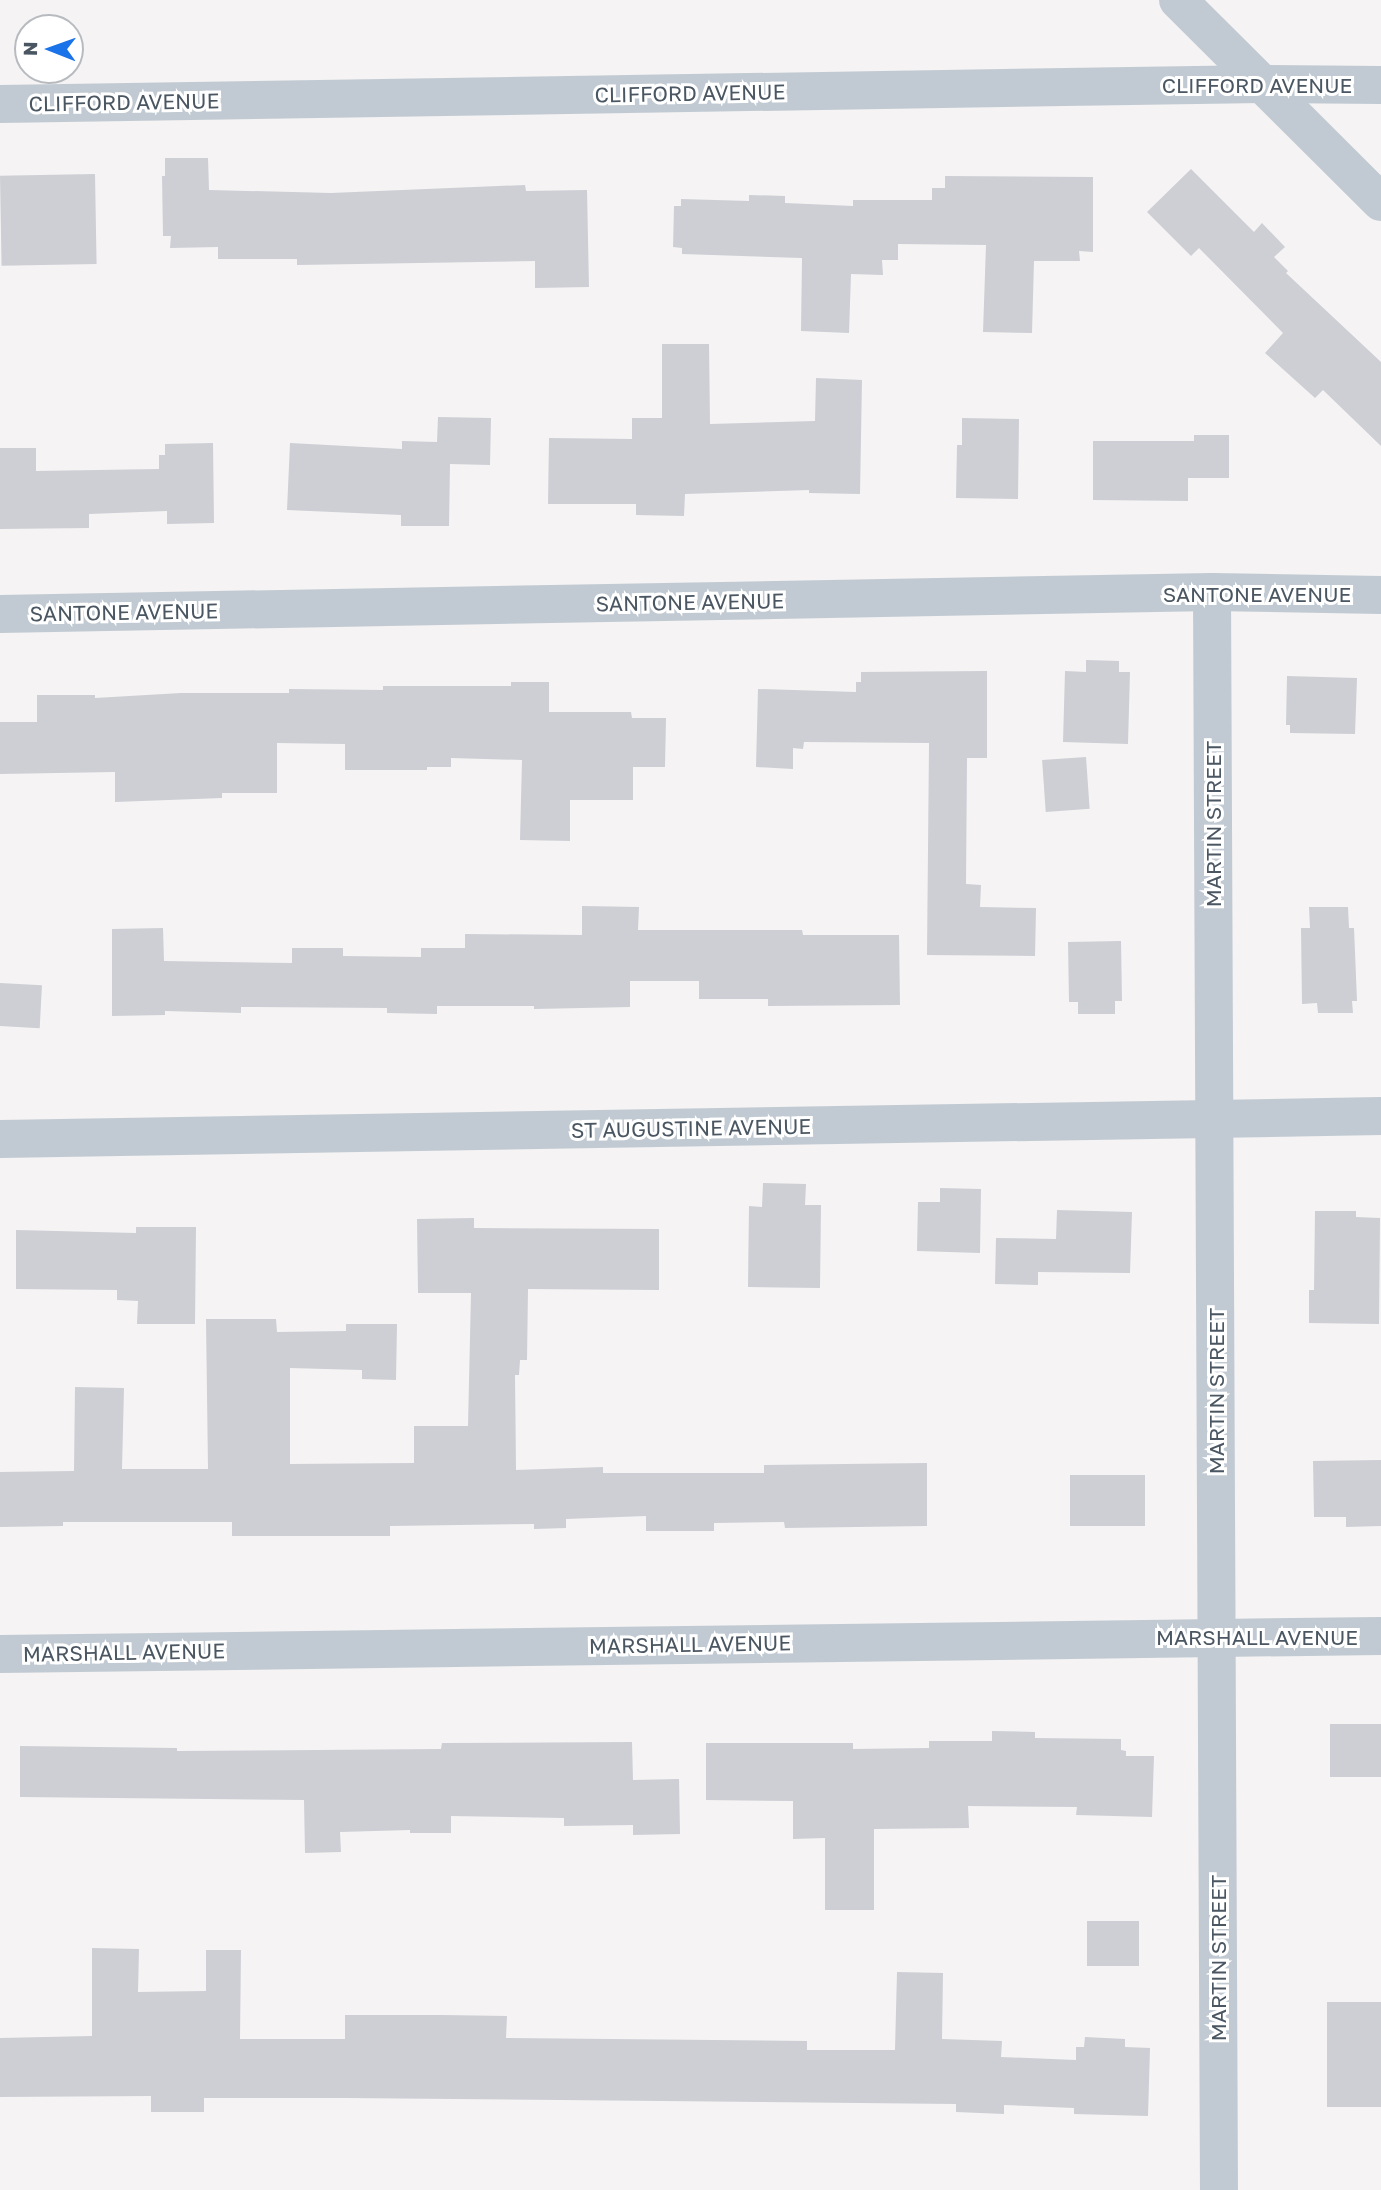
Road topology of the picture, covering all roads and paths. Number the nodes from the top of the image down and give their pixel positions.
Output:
1 (1178, 0) edge
2 (1262, 84) junction
3 (1381, 85) edge
4 (0, 104) edge
5 (1381, 202) edge
6 (1212, 592) junction
7 (1381, 595) edge
8 (0, 614) edge
9 (1381, 1116) edge
10 (1214, 1121) junction
11 (0, 1139) edge
12 (1217, 1636) junction
13 (1381, 1636) edge
14 (0, 1654) edge
15 (1219, 2190) edge

1 - 2 street
2 - 3 street, CLIFFORD AVENUE
2 - 4 street, CLIFFORD AVENUE
2 - 5 street
6 - 7 street, SANTONE AVENUE
6 - 8 street, SANTONE AVENUE
6 - 10 street, MARTIN STREET
9 - 10 street, ST AUGUSTINE AVENUE
10 - 11 street, ST AUGUSTINE AVENUE
10 - 12 street, MARTIN STREET
12 - 13 street, MARSHALL AVENUE
12 - 14 street, MARSHALL AVENUE
12 - 15 street, MARTIN STREET

